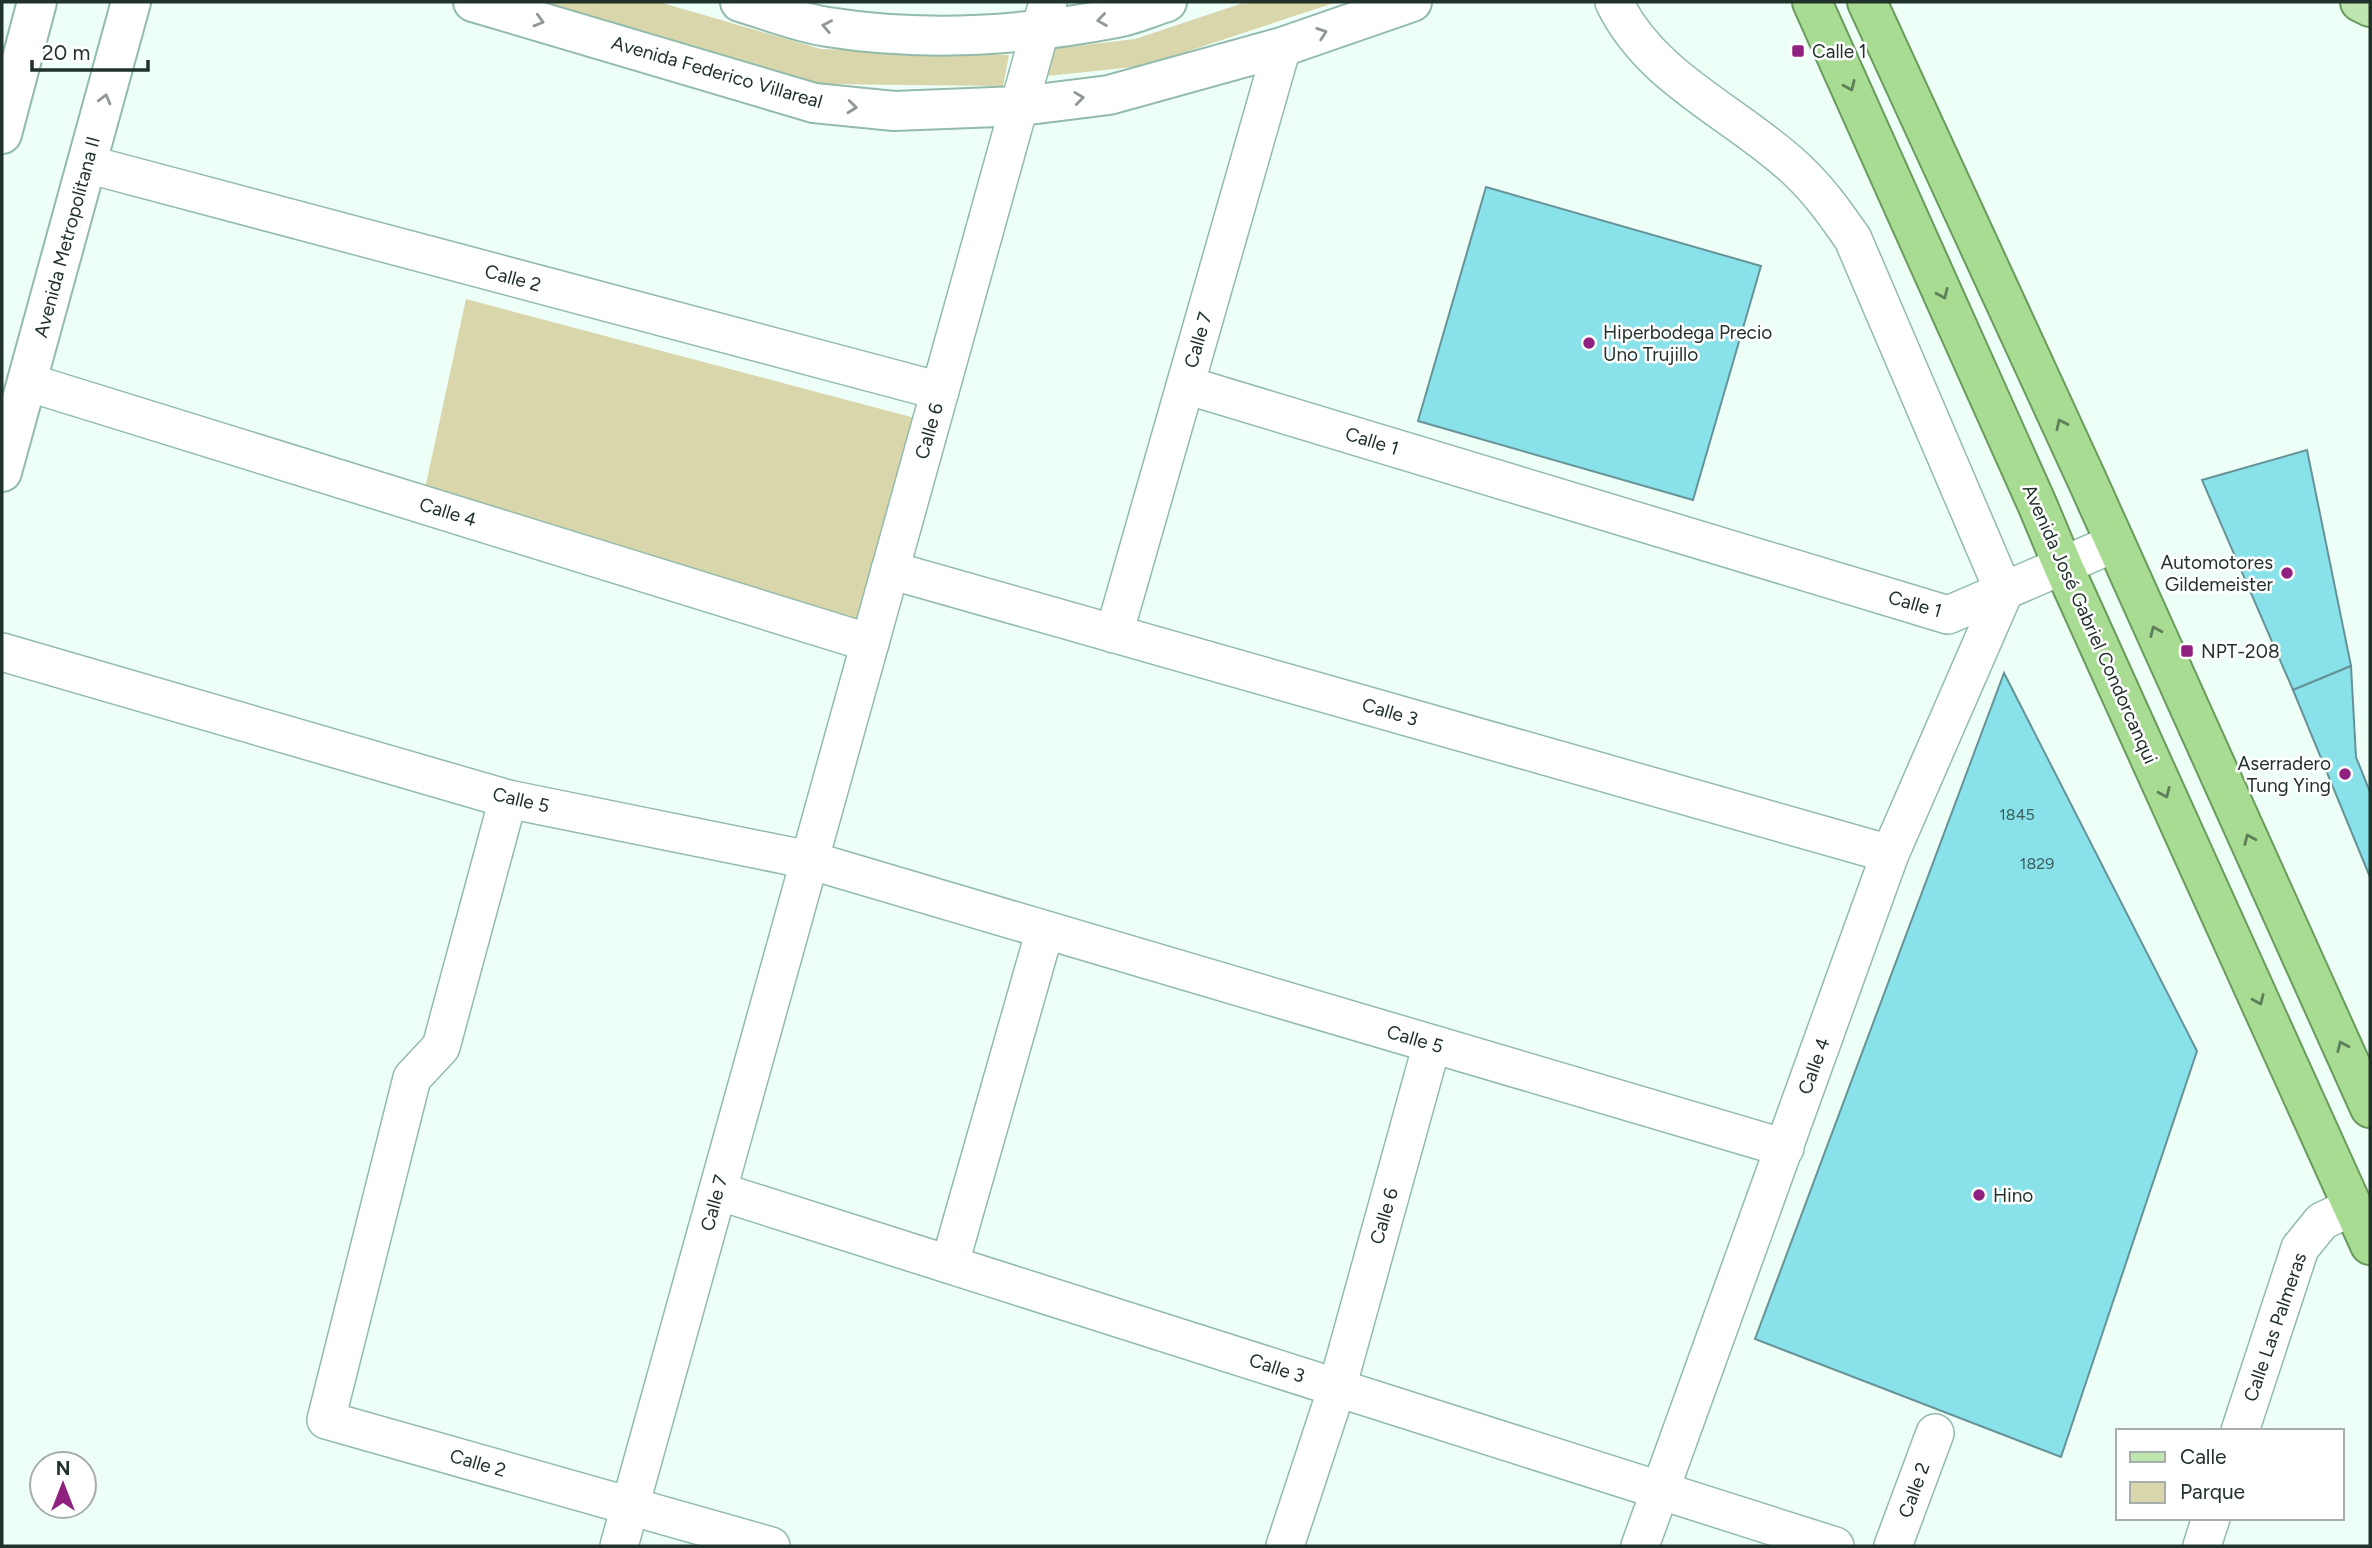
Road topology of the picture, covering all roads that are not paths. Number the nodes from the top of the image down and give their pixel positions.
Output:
1 (37, 2) edge
2 (131, 2) edge
3 (473, 2) edge
4 (740, 2) edge
5 (1167, 2) edge
6 (1412, 2) edge
7 (1614, 2) edge
8 (1812, 2) edge
9 (1867, 2) edge
10 (2360, 2) edge
11 (2370, 7) edge
12 (1044, 15) edge
13 (1282, 47) junction
14 (1021, 106) junction
15 (2, 134) edge
16 (87, 164) junction
17 (27, 382) junction
18 (1186, 385) junction
19 (940, 391) junction
20 (2, 472) edge
21 (2087, 480) junction
22 (2038, 504) junction
23 (2115, 543) junction
24 (2063, 566) junction
25 (890, 570) junction
26 (2004, 592) junction
27 (1114, 634) junction
28 (870, 643) junction
29 (2, 652) edge
30 (508, 799) junction
31 (1890, 854) junction
32 (809, 860) junction
33 (1045, 930) junction
34 (1432, 1044) junction
35 (2370, 1108) edge
36 (1784, 1148) junction
37 (718, 1191) junction
38 (2352, 1207) junction
39 (2370, 1245) edge
40 (950, 1264) junction
41 (1337, 1388) junction
42 (2241, 1429) edge
43 (1935, 1433) dead end
44 (1659, 1490) junction
45 (631, 1506) junction
46 (2210, 1520) edge
47 (620, 1546) edge
48 (771, 1546) edge
49 (1285, 1546) edge
50 (1640, 1546) edge
51 (1835, 1546) edge
52 (1893, 1546) edge
53 (2202, 1546) edge

1 - 15 main road
16 -> 2 main road, Avenida Metropolitana II
3 -> 14 main road, Avenida Federico Villareal
12 -> 4 main road
5 -> 12 main road
13 -> 6 main road, Avenida Federico Villareal
7 - 26 street
8 -> 22 highway, Avenida José Gabriel Condorcanqui
21 -> 9 highway
10 - 11 main road
12 - 14 street, Calle 6
14 -> 13 main road, Avenida Federico Villareal
13 - 18 street, Calle 7
14 - 19 street, Calle 6
16 - 17 main road, Avenida Metropolitana II
16 - 19 street, Calle 2
17 - 20 main road, Avenida Metropolitana II
17 - 28 street, Calle 4
18 - 26 street, Calle 1
18 - 27 street, Calle 7
19 - 25 street, Calle 6
21 - 22 highway
21 - 23 highway
22 - 24 highway, Avenida José Gabriel Condorcanqui
23 - 24 street, Calle 1
35 -> 23 highway
24 - 26 street, Calle 1
24 -> 38 highway, Avenida José Gabriel Condorcanqui
25 - 27 street, Calle 3
25 - 28 street, Calle 6
26 - 31 street, Calle 4
27 - 31 street, Calle 3
28 - 32 street, Calle 6
29 - 30 street, Calle 5
30 - 32 street, Calle 5
30 - 45 street, Calle 2
31 - 36 street, Calle 4
32 - 33 street, Calle 5
32 - 37 street, Calle 7
33 - 34 street, Calle 5
33 - 40 street
34 - 36 street, Calle 5
34 - 41 street, Calle 6
36 - 44 street, Calle 4
37 - 40 street, Calle 3
37 - 45 street, Calle 7
38 - 39 highway, Avenida José Gabriel Condorcanqui
38 - 42 street, Calle Las Palmeras
40 - 41 street, Calle 3
41 - 44 street, Calle 3
41 - 49 street, Calle 6
43 - 52 street, Calle 2
44 - 50 street, Calle 4
44 - 51 street, Calle 3
45 - 47 street, Calle 7
45 - 48 street, Calle 2
46 - 53 street

